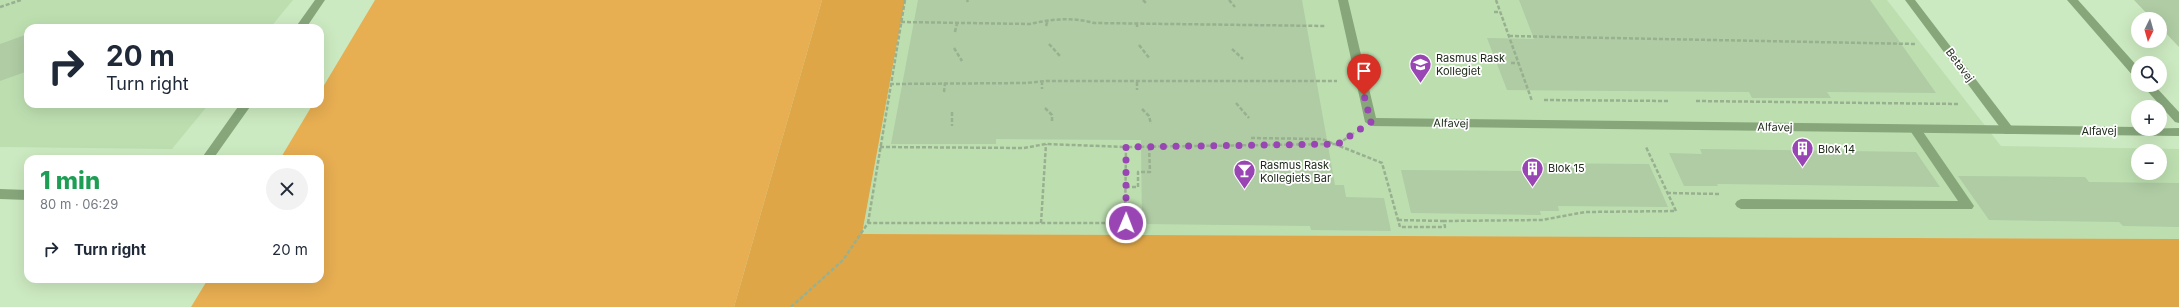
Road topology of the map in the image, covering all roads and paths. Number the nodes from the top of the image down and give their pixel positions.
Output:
1 (21, 0) edge
2 (320, 0) edge
3 (905, 0) edge
4 (1143, 0) edge
5 (1229, 0) edge
6 (1343, 0) edge
7 (1496, 0) edge
8 (1910, 0) edge
9 (2072, 0) edge
10 (1148, 4) dead end
11 (0, 7) edge
12 (1235, 7) dead end
13 (1494, 12) dead end
14 (1500, 12) junction
15 (1048, 20) junction
16 (901, 22) junction
17 (956, 23) junction
18 (1137, 23) junction
19 (303, 24) edge
20 (1228, 25) junction
21 (1046, 26) dead end
22 (1350, 26) junction
23 (1137, 29) dead end
24 (1228, 29) dead end
25 (955, 32) dead end
26 (1509, 36) junction
27 (1049, 44) dead end
28 (1139, 45) dead end
29 (1944, 45) junction
30 (954, 48) dead end
31 (1232, 49) dead end
32 (1060, 56) dead end
33 (1243, 58) dead end
34 (1150, 59) dead end
35 (962, 61) dead end
36 (1511, 63) dead end
37 (1519, 63) junction
38 (2131, 66) edge
39 (1042, 81) junction
40 (1232, 81) junction
41 (1361, 81) junction
42 (1137, 82) junction
43 (945, 83) junction
44 (890, 84) junction
45 (1232, 85) dead end
46 (1042, 89) dead end
47 (1137, 90) dead end
48 (944, 92) dead end
49 (2154, 92) edge
50 (1532, 100) junction
51 (1654, 101) dead end
52 (1690, 101) dead end
53 (1236, 103) dead end
54 (1990, 105) junction
55 (243, 108) edge
56 (1045, 108) dead end
57 (1142, 109) dead end
58 (952, 112) dead end
59 (1249, 118) dead end
60 (2179, 119) edge
61 (1052, 122) dead end
62 (1371, 122) junction
63 (1151, 124) dead end
64 (1541, 124) junction
65 (1637, 125) junction
66 (952, 126) dead end
67 (1916, 129) junction
68 (2009, 131) junction
69 (2179, 132) edge
70 (1251, 138) dead end
71 (1046, 144) junction
72 (1338, 144) junction
73 (1149, 146) junction
74 (880, 147) junction
75 (1126, 147) junction
76 (209, 155) edge
77 (1126, 186) junction
78 (0, 194) edge
79 (24, 194) edge
80 (1741, 204) dead end
81 (1398, 220) junction
82 (1444, 221) junction
83 (868, 223) junction
84 (1041, 223) junction
85 (791, 307) edge

1 - 11 path
2 - 19 street
3 - 16 path
4 - 10 path
5 - 12 path
6 - 22 street
7 - 14 path
8 - 29 street, Betavej
9 - 38 street
13 - 14 path
14 - 26 path
15 - 17 path
15 - 18 path
15 - 21 path
16 - 17 path
16 - 44 path
17 - 25 path
18 - 20 path
18 - 23 path
20 - 22 path
20 - 24 path
22 - 41 street
26 - 29 path
26 - 37 path
27 - 32 path
28 - 34 path
29 - 54 street, Betavej
30 - 35 path
31 - 33 path
36 - 37 path
37 - 50 path
39 - 42 path
39 - 43 path
39 - 46 path
40 - 41 path
40 - 42 path
40 - 45 path
41 - 62 street
42 - 47 path
43 - 44 path
43 - 48 path
44 - 74 path
49 - 60 street
50 - 51 path
50 - 64 path
52 - 54 path
53 - 59 path
54 - 68 street, Betavej
55 - 76 street
56 - 61 path
57 - 63 path
58 - 66 path
62 - 64 street, Alfavej
62 - 72 path
64 - 65 street, Alfavej
65 - 67 street, Alfavej
65 - 82 path
67 - 68 street, Alfavej
67 - 80 street
68 - 69 street, Alfavej
70 - 72 path
71 - 74 path
71 - 75 path
71 - 84 path
72 - 73 path
72 - 81 path
73 - 75 path
73 - 77 path
74 - 83 path
75 - 77 path
77 - 84 path
78 - 79 street
81 - 82 path
81 - 82 path
83 - 84 path
83 - 85 path

